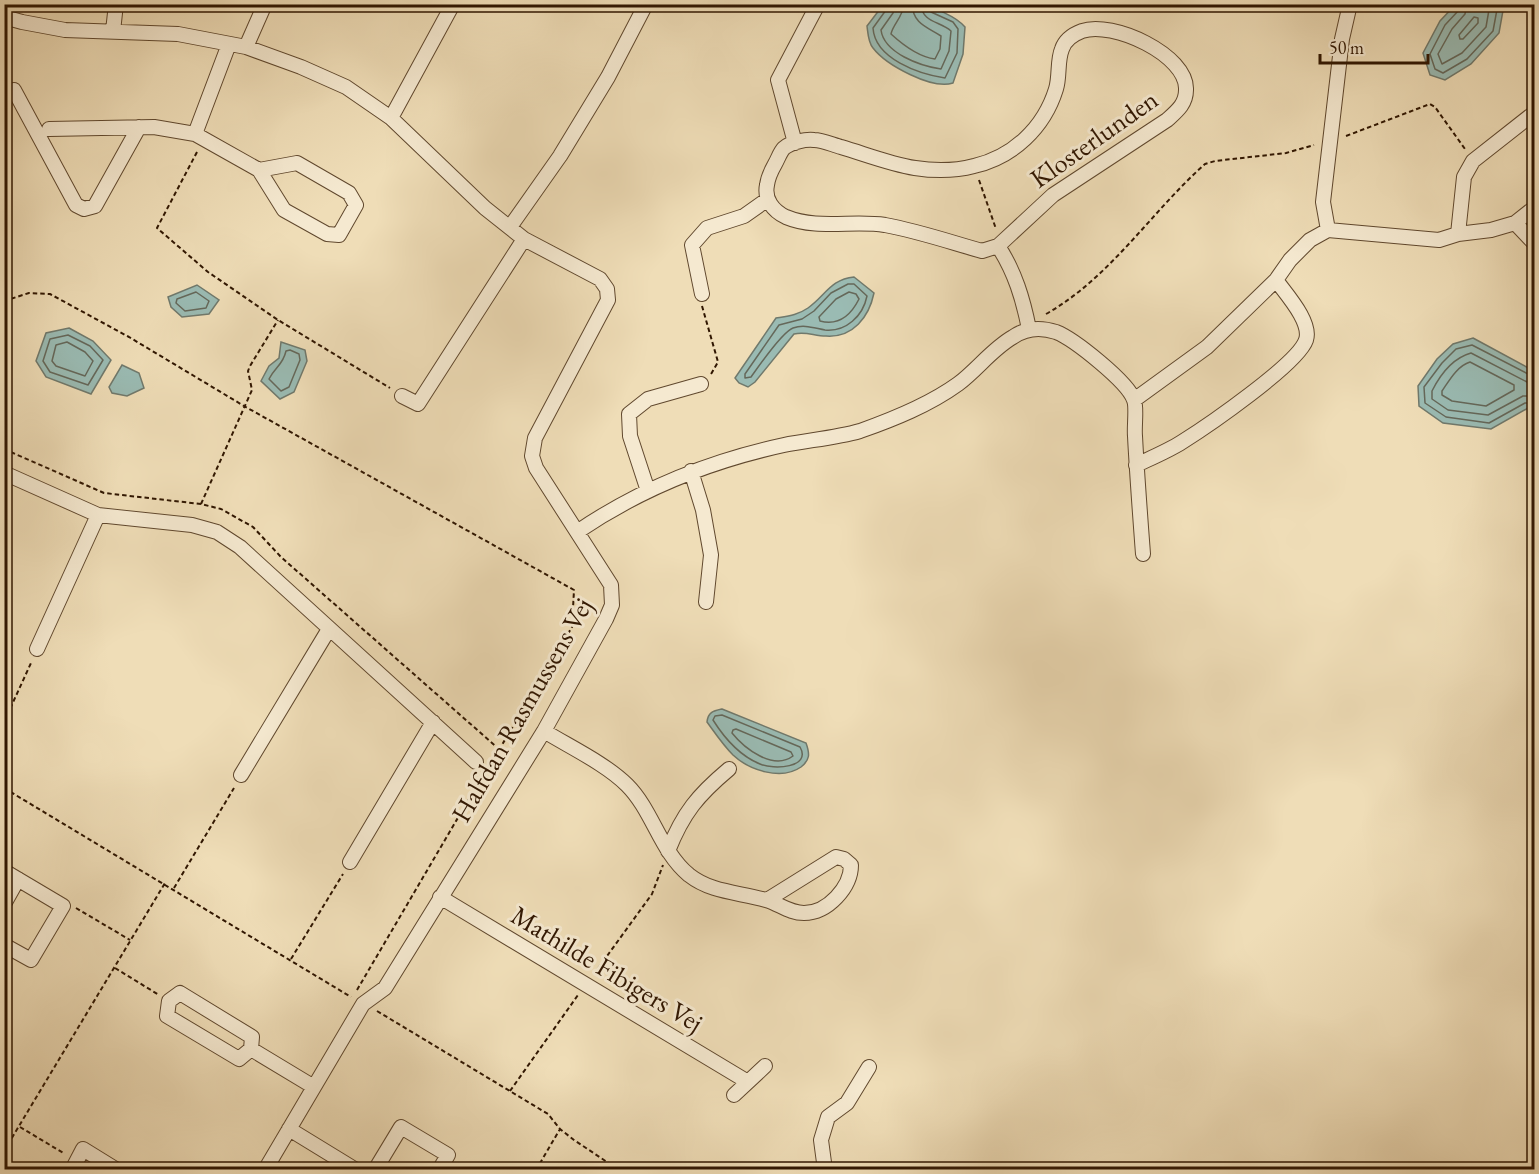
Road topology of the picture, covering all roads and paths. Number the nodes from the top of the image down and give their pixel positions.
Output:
1 (116, 4) edge
2 (265, 4) edge
3 (453, 4) edge
4 (646, 4) edge
5 (818, 4) edge
6 (1350, 4) edge
7 (4, 17) edge
8 (113, 32) junction
9 (229, 44) junction
10 (246, 47) junction
11 (14, 90) dead end
12 (1534, 113) edge
13 (391, 118) junction
14 (139, 127) junction
15 (49, 129) dead end
16 (199, 136) junction
17 (1329, 141) junction
18 (795, 143) junction
19 (1473, 161) junction
20 (974, 166) junction
21 (260, 170) junction
22 (768, 199) junction
23 (1534, 208) edge
24 (1515, 223) junction
25 (510, 227) junction
26 (1328, 230) junction
27 (1458, 234) junction
28 (524, 239) junction
29 (1534, 243) edge
30 (998, 246) junction
31 (1276, 280) junction
32 (702, 294) joint
33 (4, 301) edge
34 (278, 320) junction
35 (1029, 329) junction
36 (701, 384) joint
37 (402, 396) joint
38 (1134, 400) junction
39 (244, 406) junction
40 (1136, 465) junction
41 (691, 471) junction
42 (4, 473) edge
43 (648, 491) junction
44 (201, 504) dead end
45 (98, 515) junction
46 (577, 532) junction
47 (1143, 554) dead end
48 (706, 602) dead end
49 (329, 629) junction
50 (37, 649) joint
51 (4, 722) edge
52 (433, 722) junction
53 (543, 731) junction
54 (483, 767) junction
55 (729, 769) dead end
56 (242, 775) joint
57 (4, 788) edge
58 (668, 851) junction
59 (350, 862) joint
60 (4, 871) edge
61 (18, 879) junction
62 (165, 883) junction
63 (174, 889) junction
64 (440, 897) junction
65 (767, 900) junction
66 (4, 904) edge
67 (63, 906) junction
68 (130, 940) junction
69 (4, 945) edge
70 (291, 960) junction
71 (114, 968) junction
72 (169, 1001) junction
73 (358, 1001) junction
74 (252, 1049) junction
75 (765, 1066) dead end
76 (869, 1068) dead end
77 (748, 1082) junction
78 (314, 1087) junction
79 (734, 1095) dead end
80 (20, 1127) junction
81 (289, 1129) junction
82 (560, 1129) junction
83 (4, 1151) edge
84 (74, 1165) edge
85 (117, 1170) edge
86 (265, 1170) edge
87 (356, 1170) edge
88 (375, 1170) edge
89 (439, 1170) edge
90 (536, 1170) edge
91 (619, 1170) edge
92 (825, 1170) edge

1 - 8 street
2 - 10 street
3 - 13 street
4 - 25 street
5 - 18 street
6 - 17 street
7 - 8 street, Halfdan Rasmussens Vej
8 - 9 street, Halfdan Rasmussens Vej
9 - 10 street, Halfdan Rasmussens Vej
9 - 16 street
10 - 13 street, Halfdan Rasmussens Vej
11 - 14 street
12 - 19 street
13 - 25 street, Halfdan Rasmussens Vej
14 - 15 street
14 - 16 street
16 - 21 street
16 - 34 path
17 - 19 path
17 - 26 street
17 - 35 path
18 - 20 street, Klosterlunden
18 - 22 street
19 - 27 street
20 - 30 path
20 - 30 street, Klosterlunden
21 - 21 street
22 - 30 street
22 - 32 street
23 - 24 street
24 - 27 street
24 - 29 street
25 - 28 street, Halfdan Rasmussens Vej
26 - 27 street
26 - 31 street
28 - 37 street
28 - 46 street, Halfdan Rasmussens Vej
30 - 35 street
31 - 38 street
31 - 40 street
32 - 36 path
33 - 39 path
34 - 37 path
34 - 39 path
35 - 38 street
35 - 41 street
36 - 43 street
38 - 40 street
39 - 44 path
39 - 54 path
40 - 47 street
41 - 43 street
41 - 48 street
42 - 45 street
43 - 46 street
45 - 49 street
45 - 50 street
46 - 53 street, Halfdan Rasmussens Vej
49 - 52 street
49 - 56 street
50 - 51 path
52 - 54 street
52 - 59 street
53 - 58 street
53 - 64 street, Halfdan Rasmussens Vej
54 - 73 path
55 - 58 street
56 - 63 path
57 - 62 path
58 - 65 street
59 - 70 path
60 - 61 street
61 - 66 street
61 - 67 street
62 - 63 path
62 - 68 path
63 - 70 path
64 - 73 street, Halfdan Rasmussens Vej
64 - 77 street, Mathilde Fibigers Vej
65 - 65 street
67 - 68 path
67 - 69 street
68 - 71 path
70 - 73 path
71 - 72 path
71 - 80 path
72 - 74 street
72 - 74 street
73 - 78 street
73 - 82 path
74 - 78 street
75 - 77 street
76 - 92 street
77 - 79 street
78 - 81 street
80 - 83 path
80 - 84 path
81 - 86 street
81 - 87 street
82 - 90 path
82 - 91 path
84 - 85 street
88 - 89 street

